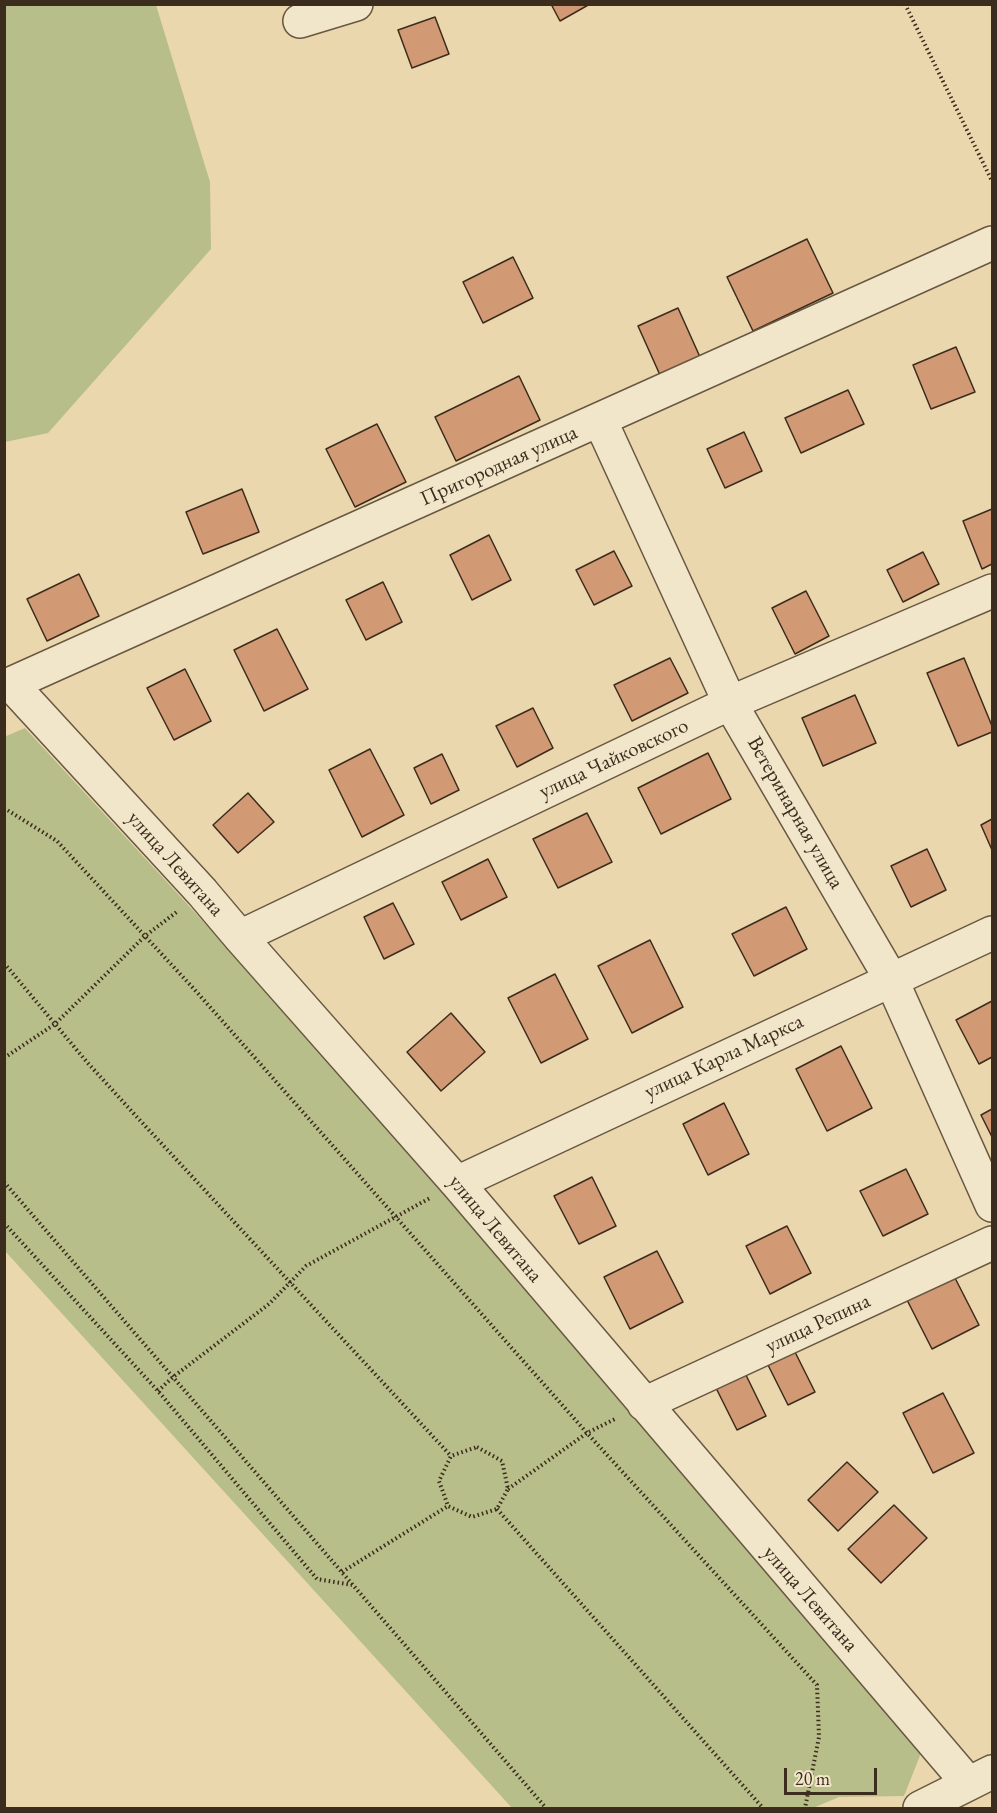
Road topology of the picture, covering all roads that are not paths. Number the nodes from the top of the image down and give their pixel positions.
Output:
1 (356, 4) edge
2 (300, 21) dead end
3 (993, 243) edge
4 (600, 420) junction
5 (993, 591) edge
6 (8, 686) edge
7 (730, 703) junction
8 (993, 933) edge
9 (240, 937) junction
10 (891, 979) junction
11 (457, 1183) junction
12 (993, 1205) edge
13 (993, 1243) edge
14 (644, 1404) junction
15 (980, 1778) edge
16 (920, 1809) edge

1 - 2 street
3 - 4 street, Пригородная улица
4 - 6 street, Пригородная улица
4 - 7 street, Ветеринарная улица
5 - 7 street, улица Чайковского
6 - 9 street, улица Левитана
7 - 9 street, улица Чайковского
7 - 10 street, Ветеринарная улица
8 - 10 street, улица Карла Маркса
9 - 11 street, улица Левитана
10 - 11 street, улица Карла Маркса
10 - 12 street, Ветеринарная улица
11 - 14 street, улица Левитана
13 - 14 street, улица Репина
14 - 15 street, улица Левитана
15 - 16 street

